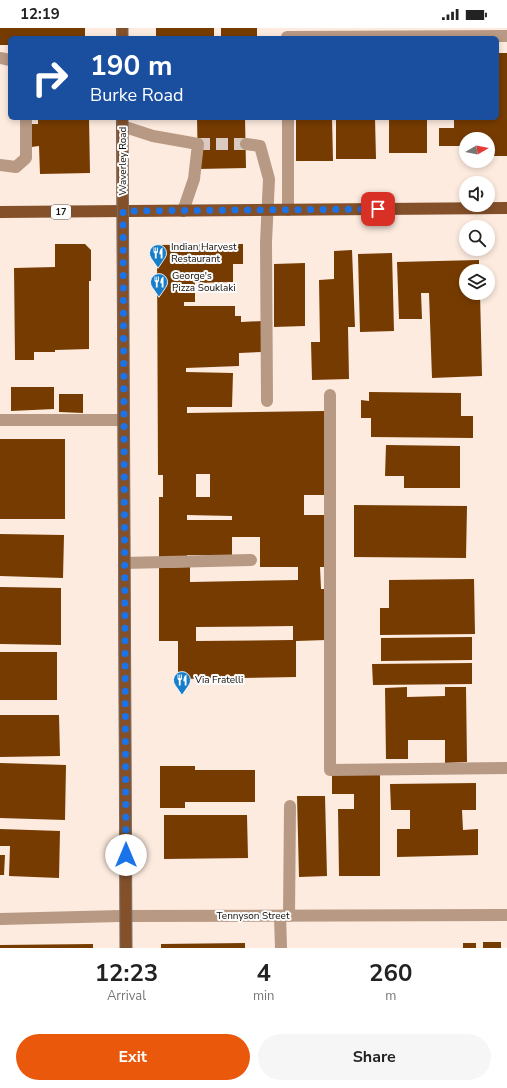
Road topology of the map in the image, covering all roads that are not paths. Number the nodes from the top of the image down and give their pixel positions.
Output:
1 (26, 120) edge
2 (288, 120) edge
3 (122, 122) edge
4 (246, 144) tunnel mouth
5 (0, 165) edge
6 (507, 208) edge
7 (288, 210) junction
8 (123, 211) junction
9 (183, 211) junction
10 (267, 211) junction
11 (0, 212) edge
12 (330, 394) dead end
13 (267, 401) dead end
14 (0, 420) edge
15 (124, 420) junction
16 (251, 560) dead end
17 (124, 563) junction
18 (507, 768) edge
19 (290, 806) dead end
20 (507, 915) edge
21 (126, 916) junction
22 (285, 916) junction
23 (0, 919) edge
24 (126, 948) edge
25 (280, 948) edge

1 - 5 street
2 - 7 street
3 - 8 main road, Waverley Road
3 - 9 street
4 - 10 street
6 - 7 main road, 17
7 - 10 main road, 17
8 - 9 main road, 17
8 - 11 main road, 17
8 - 15 main road, Waverley Road
9 - 10 main road, 17
10 - 13 street
12 - 18 street
14 - 15 street
15 - 17 main road, Waverley Road
16 - 17 street
17 - 21 main road, Waverley Road
19 - 22 street
20 - 22 street, Tennyson Street
21 - 22 street, Tennyson Street
21 - 23 street, Tennyson Street
21 - 24 main road, Waverley Road
22 - 25 street

